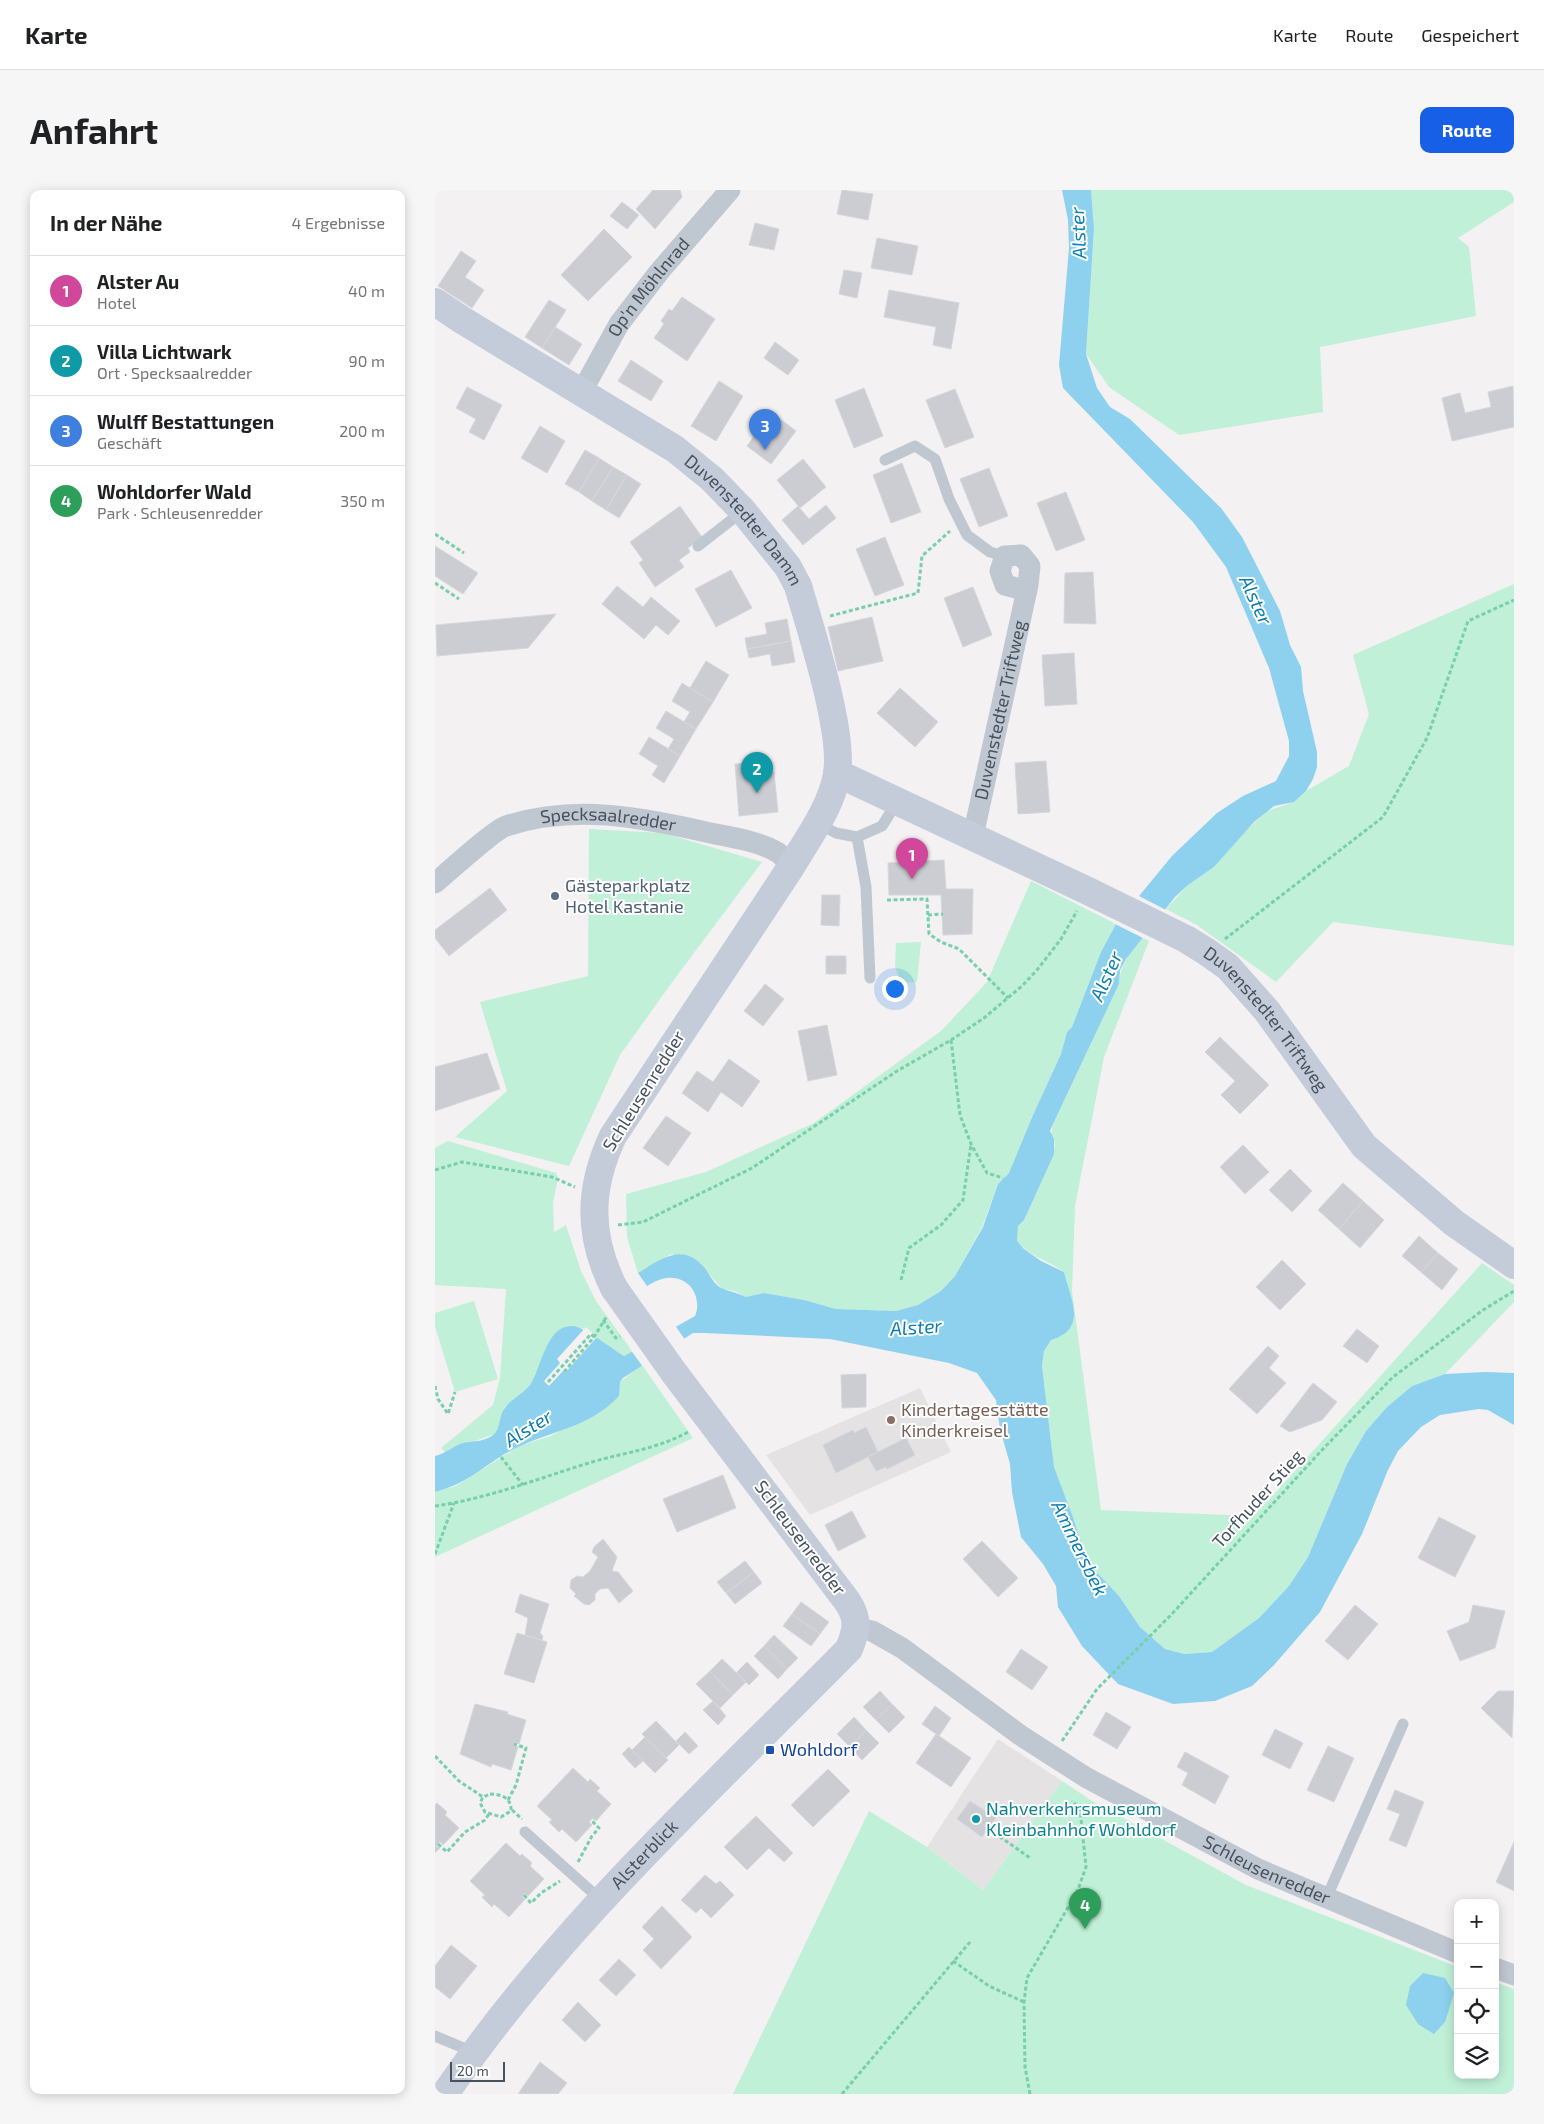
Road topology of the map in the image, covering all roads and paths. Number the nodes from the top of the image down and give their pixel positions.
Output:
1 (731, 190) edge
2 (435, 302) edge
3 (581, 393) junction
4 (885, 460) dead end
5 (743, 512) junction
6 (961, 524) junction
7 (435, 534) edge
8 (698, 546) dead end
9 (465, 553) dead end
10 (1005, 556) joint
11 (435, 583) edge
12 (459, 599) dead end
13 (1514, 600) edge
14 (809, 622) junction
15 (837, 773) junction
16 (898, 800) junction
17 (817, 823) junction
18 (973, 836) junction
19 (857, 837) junction
20 (791, 867) junction
21 (435, 883) edge
22 (1092, 892) junction
23 (887, 900) dead end
24 (943, 914) dead end
25 (928, 915) junction
26 (1197, 945) junction
27 (870, 978) dead end
28 (1008, 998) junction
29 (951, 1040) junction
30 (971, 1144) junction
31 (435, 1170) edge
32 (1003, 1178) dead end
33 (593, 1196) junction
34 (594, 1228) junction
35 (1514, 1265) edge
36 (901, 1280) dead end
37 (1514, 1291) edge
38 (595, 1337) junction
39 (617, 1338) dead end
40 (564, 1372) dead end
41 (548, 1382) dead end
42 (435, 1386) edge
43 (455, 1392) dead end
44 (709, 1416) junction
45 (501, 1457) dead end
46 (523, 1485) junction
47 (454, 1503) junction
48 (435, 1506) edge
49 (435, 1554) edge
50 (857, 1628) junction
51 (1403, 1724) dead end
52 (514, 1744) dead end
53 (435, 1756) edge
54 (1054, 1757) junction
55 (483, 1797) junction
56 (508, 1800) junction
57 (1072, 1801) dead end
58 (489, 1814) junction
59 (989, 1829) dead end
60 (525, 1832) dead end
61 (438, 1844) dead end
62 (1030, 1858) dead end
63 (1326, 1899) junction
64 (602, 1901) junction
65 (969, 1942) dead end
66 (1454, 1951) edge
67 (953, 1961) junction
68 (1499, 1970) edge
69 (1514, 1976) edge
70 (1024, 2002) junction
71 (435, 2036) edge
72 (473, 2052) junction
73 (445, 2094) edge
74 (842, 2094) edge
75 (1029, 2094) edge

1 - 3 street, Op'n Möhlnrad
2 - 3 street, Duvenstedter Damm
3 - 5 street, Duvenstedter Damm
4 - 6 lane
5 - 8 lane
5 - 14 street, Duvenstedter Damm
6 - 10 lane
6 - 14 path
7 - 9 path
10 - 18 street, Duvenstedter Triftweg
11 - 12 path
13 - 26 path
14 - 15 street, Duvenstedter Damm
15 - 16 street, Duvenstedter Triftweg
15 - 17 street, Duvenstedter Damm
16 - 18 street, Duvenstedter Triftweg
16 - 19 lane
17 - 19 lane
17 - 20 street, Duvenstedter Damm
18 - 22 street, Duvenstedter Triftweg
19 - 27 lane
20 - 21 street, Specksaalredder
20 - 33 street, Schleusenredder
22 - 26 street, Duvenstedter Triftweg
22 - 28 path
23 - 25 path
24 - 25 path
25 - 28 path
26 - 35 street, Duvenstedter Triftweg
28 - 29 path
29 - 30 path
29 - 34 path
30 - 32 path
30 - 36 path
31 - 33 path
33 - 34 street, Schleusenredder
34 - 44 street, Schleusenredder, bridge
37 - 54 path, Torfhuder Stieg
38 - 39 path
38 - 40 path
38 - 41 path
42 - 43 path
44 - 46 path
44 - 50 street, Schleusenredder
45 - 46 path
46 - 47 path
47 - 48 path
47 - 49 path
50 - 54 street, Schleusenredder
50 - 64 street, Alsterblick
51 - 63 lane
52 - 56 path
53 - 55 path
54 - 63 street, Schleusenredder
55 - 56 path
55 - 58 path
56 - 58 path
57 - 70 path
58 - 61 path
59 - 62 path
60 - 64 lane
63 - 66 street, Schleusenredder
64 - 72 street, Alsterblick
65 - 67 path
67 - 70 path
67 - 74 path
68 - 69 street
70 - 75 path
71 - 72 lane
72 - 73 street, Alsterblick

